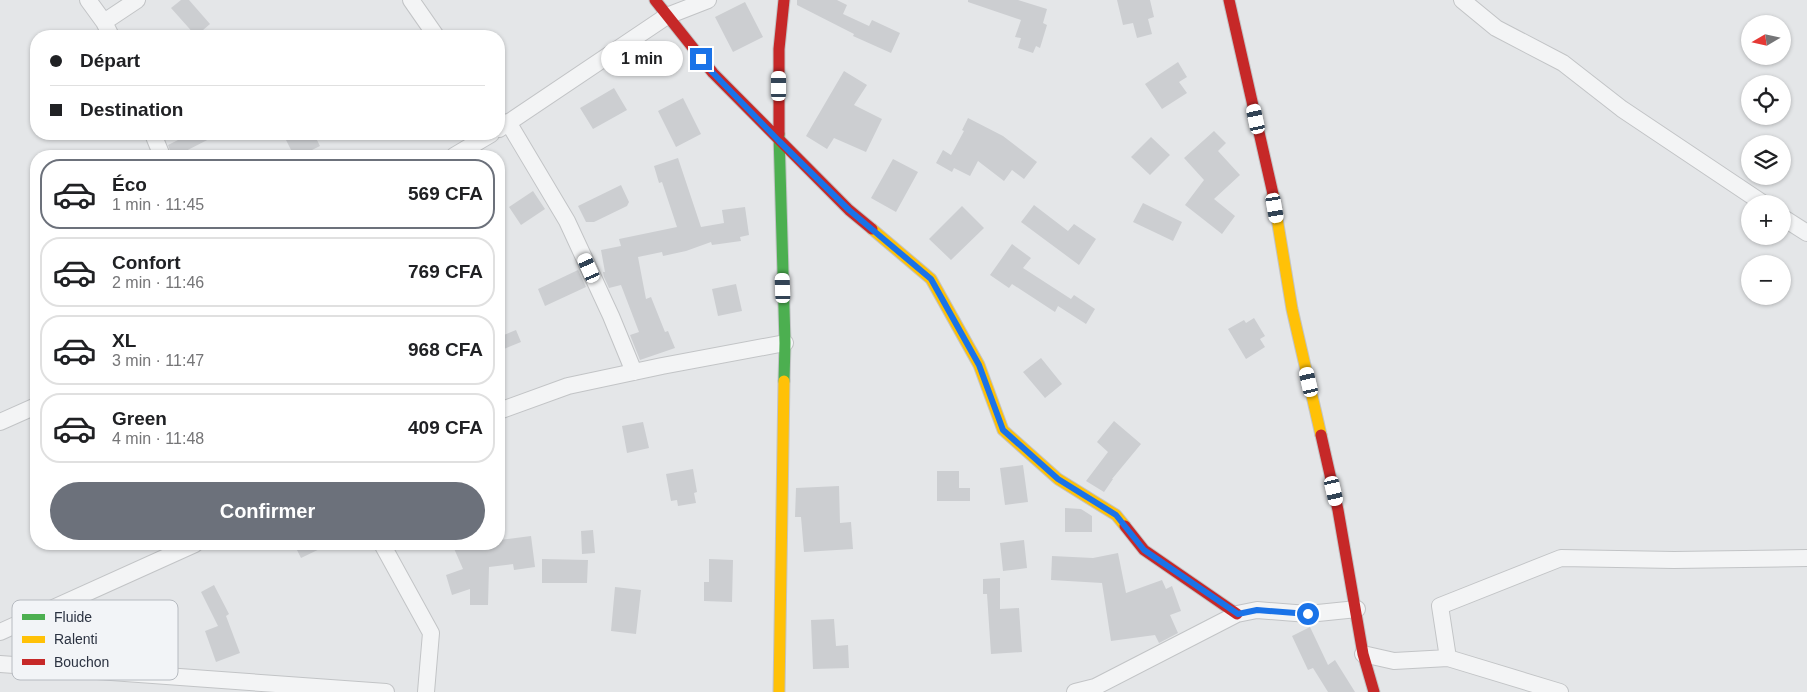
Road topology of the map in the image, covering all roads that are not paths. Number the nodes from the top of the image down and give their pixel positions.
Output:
1 (88, 0) edge
2 (137, 0) edge
3 (411, 0) edge
4 (655, 0) edge
5 (708, 0) edge
6 (784, 0) edge
7 (1229, 0) edge
8 (1462, 0) edge
9 (667, 16) junction
10 (107, 29) edge
11 (432, 30) edge
12 (505, 124) edge
13 (505, 127) edge
14 (480, 140) edge
15 (779, 141) junction
16 (464, 150) edge
17 (1751, 195) edge
18 (1791, 223) edge
19 (1807, 233) edge
20 (785, 343) junction
21 (634, 372) junction
22 (30, 409) edge
23 (505, 410) edge
24 (0, 422) edge
25 (182, 550) edge
26 (385, 550) edge
27 (1807, 558) edge
28 (71, 600) edge
29 (1356, 609) junction
30 (1238, 614) junction
31 (12, 627) edge
32 (0, 632) edge
33 (1363, 654) junction
34 (1448, 658) junction
35 (178, 678) edge
36 (351, 691) edge
37 (386, 692) edge
38 (426, 692) edge
39 (779, 692) edge
40 (1075, 692) edge
41 (1374, 692) edge
42 (1560, 692) edge

1 - 10 street
2 - 10 street
3 - 11 street
4 - 9 street
5 - 9 street
6 - 15 street
7 - 29 street
8 - 17 street
9 - 12 street
9 - 15 street
13 - 21 street
14 - 16 street
15 - 20 street
15 - 30 street
18 - 19 street
20 - 21 street
20 - 39 street
21 - 23 street
22 - 24 street
25 - 28 street
26 - 38 street
27 - 34 street
29 - 30 street
29 - 33 street
30 - 40 street
31 - 32 street
33 - 34 street
33 - 41 street
34 - 42 street
35 - 36 street
36 - 37 street

